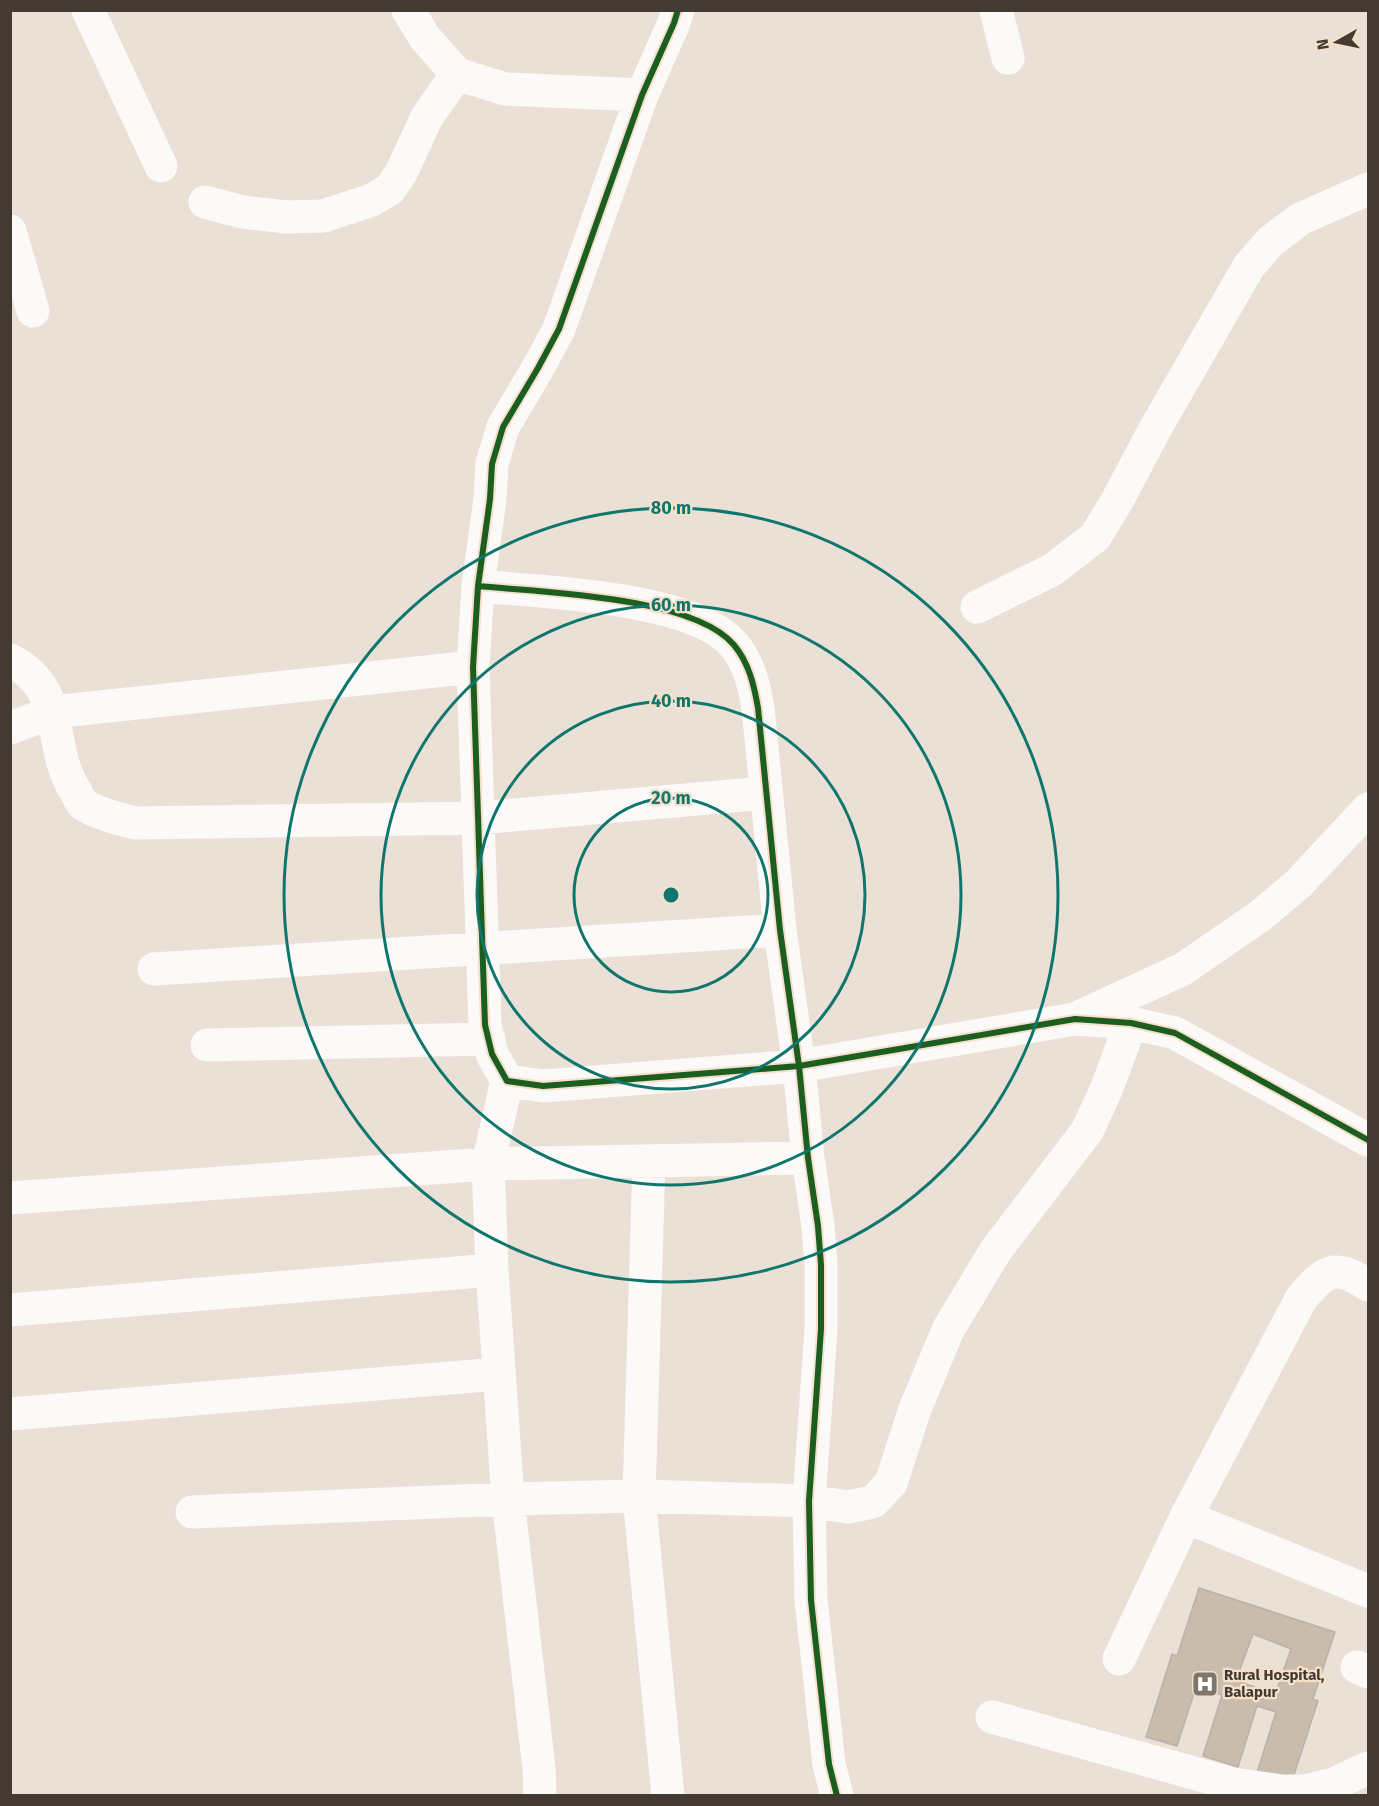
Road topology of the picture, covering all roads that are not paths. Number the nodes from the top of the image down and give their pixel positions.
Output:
1 (88, 10) edge
2 (408, 10) edge
3 (678, 10) edge
4 (996, 10) edge
5 (1008, 58) dead end
6 (457, 74) junction
7 (642, 95) junction
8 (161, 166) dead end
9 (1368, 189) edge
10 (205, 202) dead end
11 (10, 231) edge
12 (33, 311) dead end
13 (478, 586) junction
14 (977, 608) dead end
15 (10, 660) edge
16 (473, 667) junction
17 (53, 712) junction
18 (10, 728) edge
19 (765, 793) junction
20 (1368, 809) edge
21 (479, 818) junction
22 (780, 930) junction
23 (483, 949) junction
24 (154, 969) dead end
25 (1075, 1019) junction
26 (1131, 1023) junction
27 (489, 1039) junction
28 (207, 1045) dead end
29 (798, 1066) junction
30 (507, 1081) junction
31 (1368, 1140) edge
32 (808, 1158) junction
33 (649, 1161) junction
34 (488, 1164) junction
35 (10, 1198) edge
36 (492, 1270) junction
37 (1368, 1285) edge
38 (10, 1310) edge
39 (499, 1374) junction
40 (10, 1414) edge
41 (639, 1496) junction
42 (508, 1499) junction
43 (809, 1501) junction
44 (192, 1512) dead end
45 (1186, 1517) junction
46 (1368, 1591) edge
47 (1119, 1659) dead end
48 (992, 1717) dead end
49 (1368, 1768) edge
50 (540, 1796) edge
51 (668, 1796) edge
52 (837, 1796) edge

1 - 8 street
2 - 6 street
3 - 7 street
4 - 5 street
6 - 7 street
6 - 10 street
7 - 13 street
9 - 14 street
11 - 12 street
13 - 16 street
13 - 19 street
15 - 17 street
16 - 17 street
16 - 21 street
17 - 18 street
17 - 21 street
19 - 21 street
19 - 22 street
20 - 25 street
21 - 23 street
22 - 23 street
22 - 29 street
23 - 24 street
23 - 27 street
25 - 26 street
25 - 29 street
26 - 31 street
26 - 43 street
27 - 28 street
27 - 30 street
29 - 30 street
29 - 32 street
30 - 34 street
32 - 33 street
32 - 43 street
33 - 34 street
33 - 41 street
34 - 35 street
34 - 36 street
36 - 38 street
36 - 39 street
37 - 45 street
39 - 40 street
39 - 42 street
41 - 42 street
41 - 43 street
41 - 51 street
42 - 44 street
42 - 50 street
43 - 52 street
45 - 46 street
45 - 47 street
48 - 49 street

